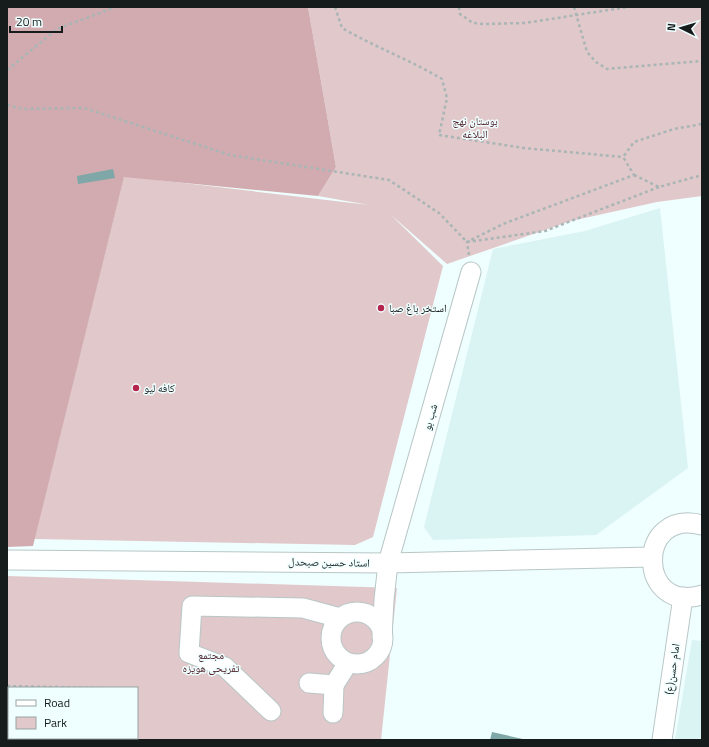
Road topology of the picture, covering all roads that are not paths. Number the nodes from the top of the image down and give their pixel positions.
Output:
1 (471, 272) road end
2 (702, 525) edge
3 (652, 557) junction
4 (7, 560) edge
5 (388, 563) junction
6 (702, 595) edge
7 (683, 597) junction
8 (340, 618) junction
9 (382, 637) junction
10 (348, 663) junction
11 (309, 683) dead end
12 (334, 685) junction
13 (271, 711) dead end
14 (333, 713) dead end
15 (662, 740) edge

1 - 5 street, شب بو
2 - 3 street
3 - 5 street, استاد حسین صبحدل
3 - 7 street
4 - 5 street, استاد حسین صبحدل
5 - 9 street, شب بو
6 - 7 street
7 - 15 street, امام حسن(ع)
8 - 9 street
8 - 10 street
8 - 13 street
9 - 10 street
10 - 12 street
11 - 12 street
12 - 14 street

